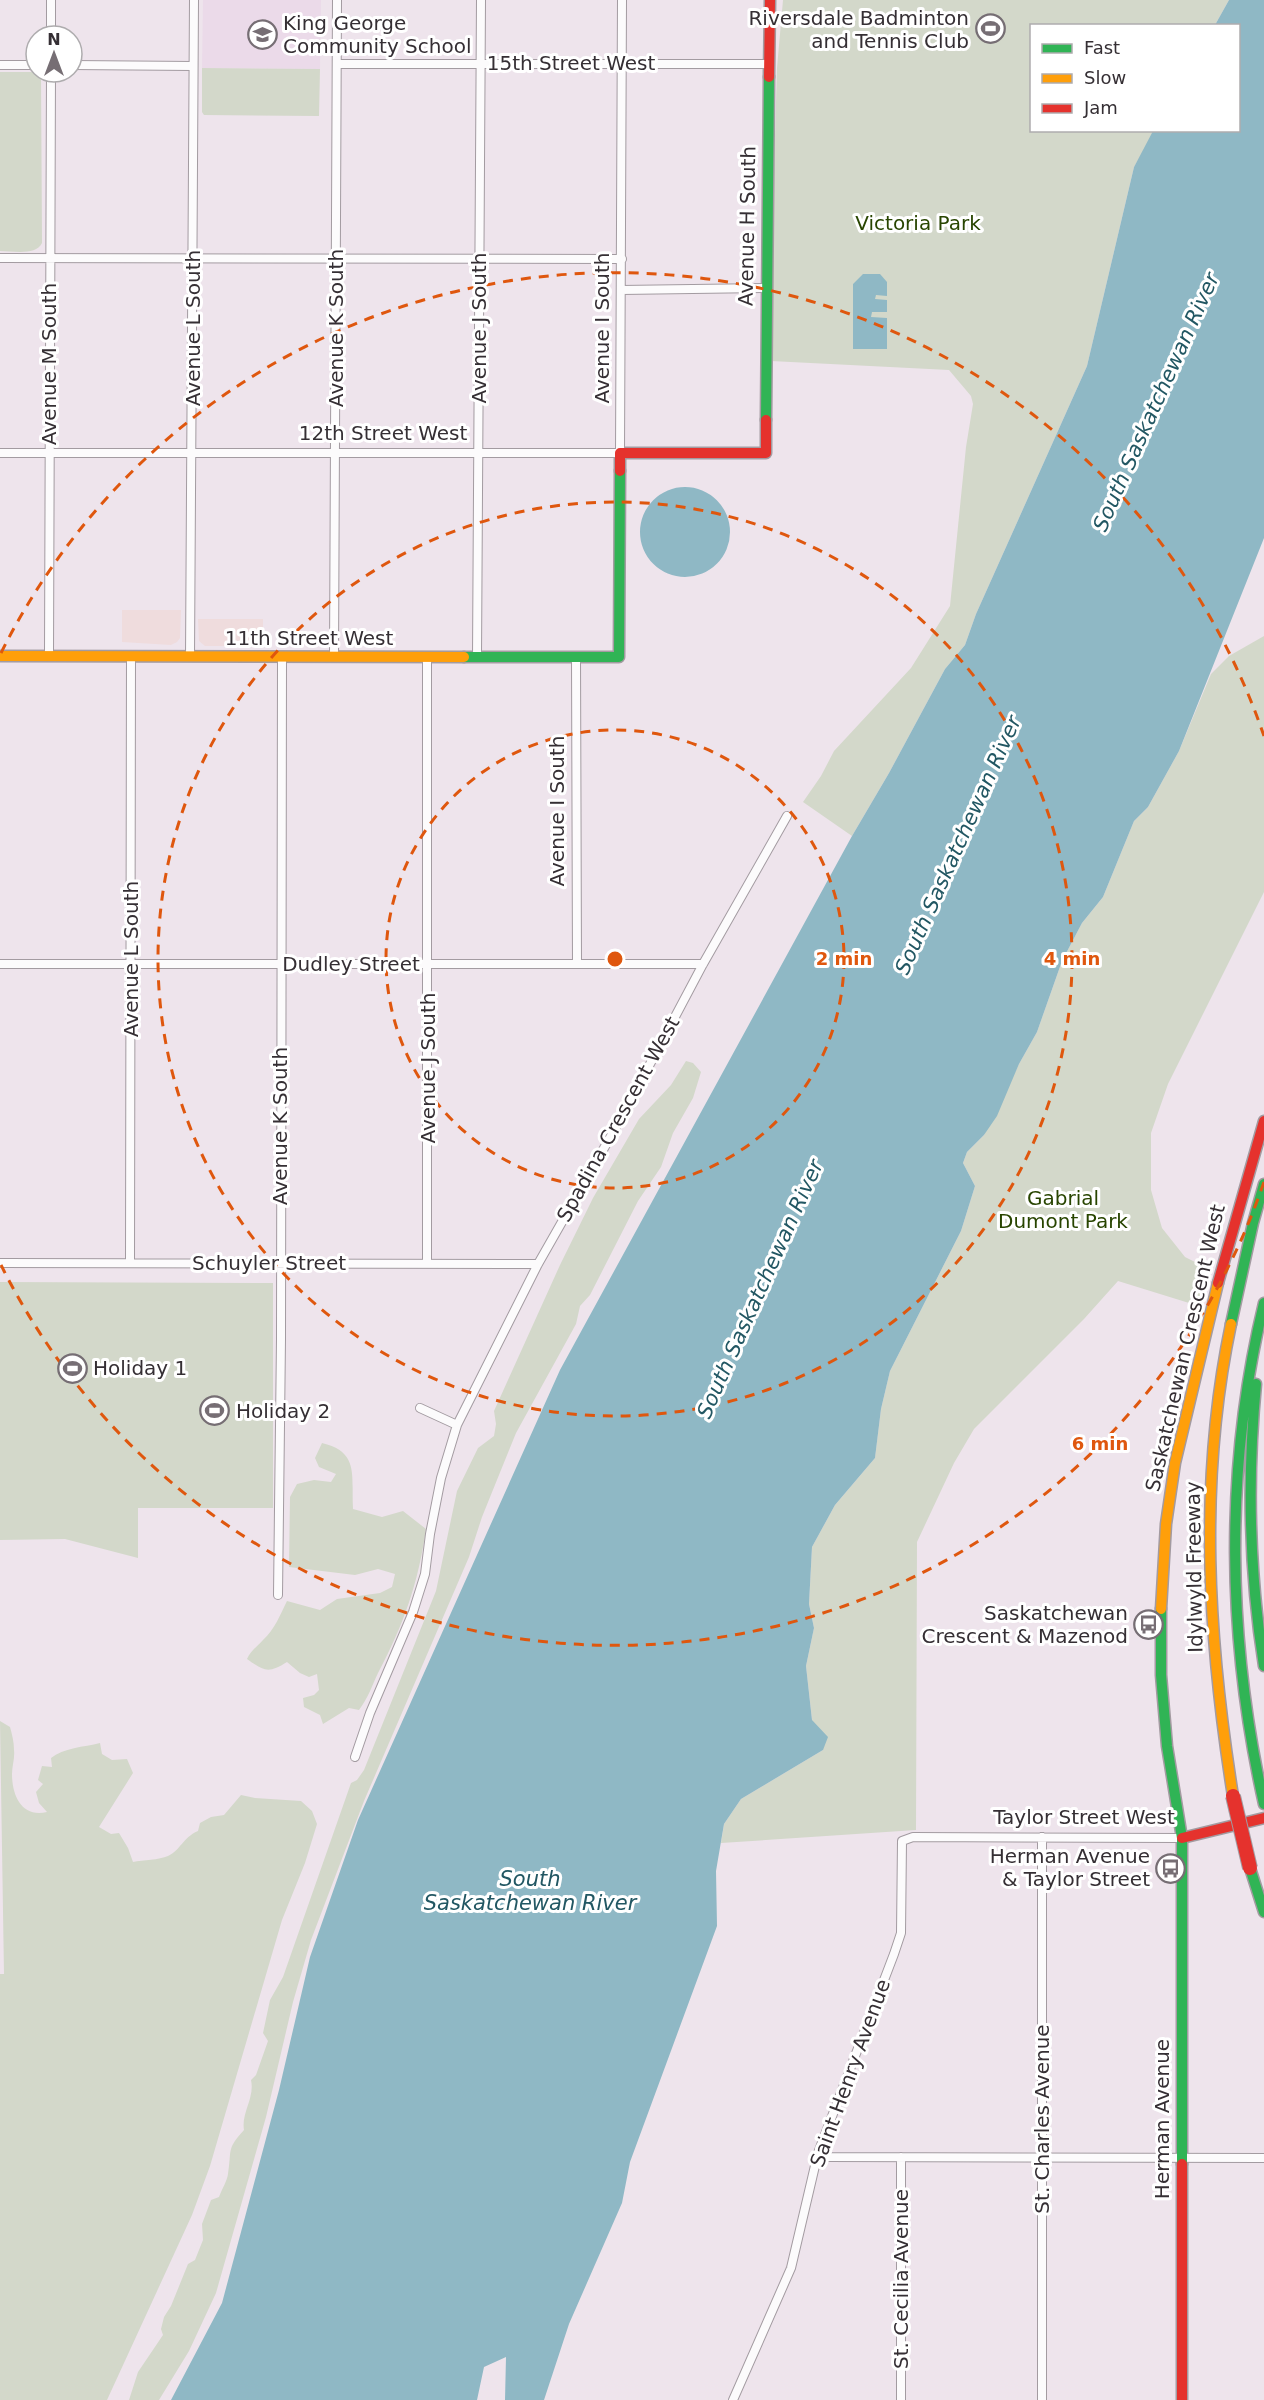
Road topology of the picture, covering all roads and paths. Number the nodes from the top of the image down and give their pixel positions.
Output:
1 (51, 0) edge
2 (194, 0) edge
3 (337, 0) edge
4 (481, 0) edge
5 (622, 0) edge
6 (770, 0) edge
7 (51, 24) edge
8 (481, 63) junction
9 (622, 63) junction
10 (337, 64) junction
11 (769, 64) junction
12 (0, 65) edge
13 (24, 65) edge
14 (84, 65) edge
15 (193, 66) junction
16 (51, 84) edge
17 (50, 257) junction
18 (0, 258) edge
19 (193, 258) junction
20 (337, 258) junction
21 (480, 258) junction
22 (622, 259) junction
23 (766, 288) junction
24 (621, 290) junction
25 (49, 452) junction
26 (192, 452) junction
27 (0, 453) edge
28 (334, 453) junction
29 (478, 453) junction
30 (620, 453) junction
31 (766, 453) joint
32 (0, 656) edge
33 (49, 656) junction
34 (131, 656) junction
35 (190, 657) junction
36 (282, 657) junction
37 (334, 657) junction
38 (427, 657) junction
39 (477, 657) junction
40 (576, 657) junction
41 (619, 657) joint
42 (787, 816) dead end
43 (0, 964) edge
44 (132, 964) junction
45 (280, 964) junction
46 (428, 964) junction
47 (577, 964) junction
48 (703, 964) junction
49 (1264, 1121) edge
50 (1264, 1184) edge
51 (130, 1262) junction
52 (0, 1263) edge
53 (280, 1263) junction
54 (427, 1263) junction
55 (537, 1264) junction
56 (1264, 1303) edge
57 (1264, 1329) edge
58 (420, 1408) dead end
59 (457, 1425) junction
60 (278, 1595) dead end
61 (1264, 1666) edge
62 (355, 1757) dead end
63 (1263, 1801) edge
64 (1264, 1818) edge
65 (1042, 1838) junction
66 (1182, 1838) junction
67 (902, 1841) joint
68 (1264, 1912) edge
69 (818, 2153) junction
70 (901, 2157) junction
71 (1041, 2157) junction
72 (1181, 2158) junction
73 (1264, 2158) edge
74 (733, 2400) edge
75 (901, 2400) edge
76 (1042, 2400) edge
77 (1182, 2400) edge

1 - 7 street
2 - 15 street, Avenue L South
3 - 10 street, Avenue K South
4 - 8 street, Avenue J South
5 - 9 street, Avenue I South
6 - 11 main road, Avenue H South
8 - 9 street, 15th Street West
8 - 10 street, 15th Street West
8 - 21 street, Avenue J South
9 - 11 street, 15th Street West
9 - 22 street, Avenue I South
10 - 20 street, Avenue K South
11 - 23 main road, Avenue H South
12 - 13 street
14 - 15 street
15 - 19 street, Avenue L South
16 - 17 street, Avenue M South
17 - 18 street
17 - 19 street
17 - 25 street, Avenue M South
19 - 20 street
19 - 26 street, Avenue L South
20 - 21 street
20 - 28 street, Avenue K South
21 - 22 street
21 - 29 street, Avenue J South
22 - 24 street, Avenue I South
23 - 24 street
23 - 31 main road, Avenue H South
24 - 30 street, Avenue I South
25 - 26 street, 12th Street West
25 - 27 street, 12th Street West
25 - 33 street, Avenue M South
26 - 28 street, 12th Street West
26 - 35 street, Avenue L South
28 - 29 street, 12th Street West
28 - 37 street, Avenue K South
29 - 30 street, 12th Street West
29 - 39 street, Avenue J South
30 - 31 main road, 12th Street West
30 - 41 main road, Avenue I South
32 - 33 main road, 11th Street West
33 - 34 main road, 11th Street West
34 - 35 main road, 11th Street West
34 - 44 street, Avenue L South
35 - 36 main road, 11th Street West
36 - 37 main road, 11th Street West
36 - 45 street, Avenue K South
37 - 38 main road, 11th Street West
38 - 39 main road, 11th Street West
38 - 46 street, Avenue J South
39 - 40 main road, 11th Street West
40 - 41 main road, 11th Street West
40 - 47 street, Avenue I South
42 - 48 street, Spadina Crescent West
43 - 44 street, Dudley Street
44 - 45 street, Dudley Street
44 - 51 street, Avenue L South
45 - 46 street, Dudley Street
45 - 53 street, Avenue K South
46 - 47 street, Dudley Street
46 - 54 street, Avenue J South
47 - 48 street, Dudley Street
48 - 55 street, Spadina Crescent West
49 - 66 main road, Saskatchewan Crescent West
50 - 68 main road, Idylwyld Freeway, bridge
51 - 52 street, Schuyler Street
51 - 53 street, Schuyler Street
53 - 54 street, Schuyler Street
53 - 60 street, Avenue K South
54 - 55 street, Schuyler Street
55 - 59 street, Spadina Crescent West
56 - 63 main road
57 - 61 main road
58 - 59 street
59 - 62 street, Spadina Crescent West
64 - 66 main road, Taylor Street West
65 - 66 street, Taylor Street West
65 - 67 street, Taylor Street West
65 - 71 street, St. Charles Avenue
66 - 72 main road, Herman Avenue
67 - 69 street, Saint Henry Avenue
69 - 70 street
69 - 74 street, Saint Henry Avenue
70 - 71 street
70 - 75 street, St. Cecilia Avenue
71 - 72 street
71 - 76 street, St. Charles Avenue
72 - 73 street
72 - 77 main road, Herman Avenue

